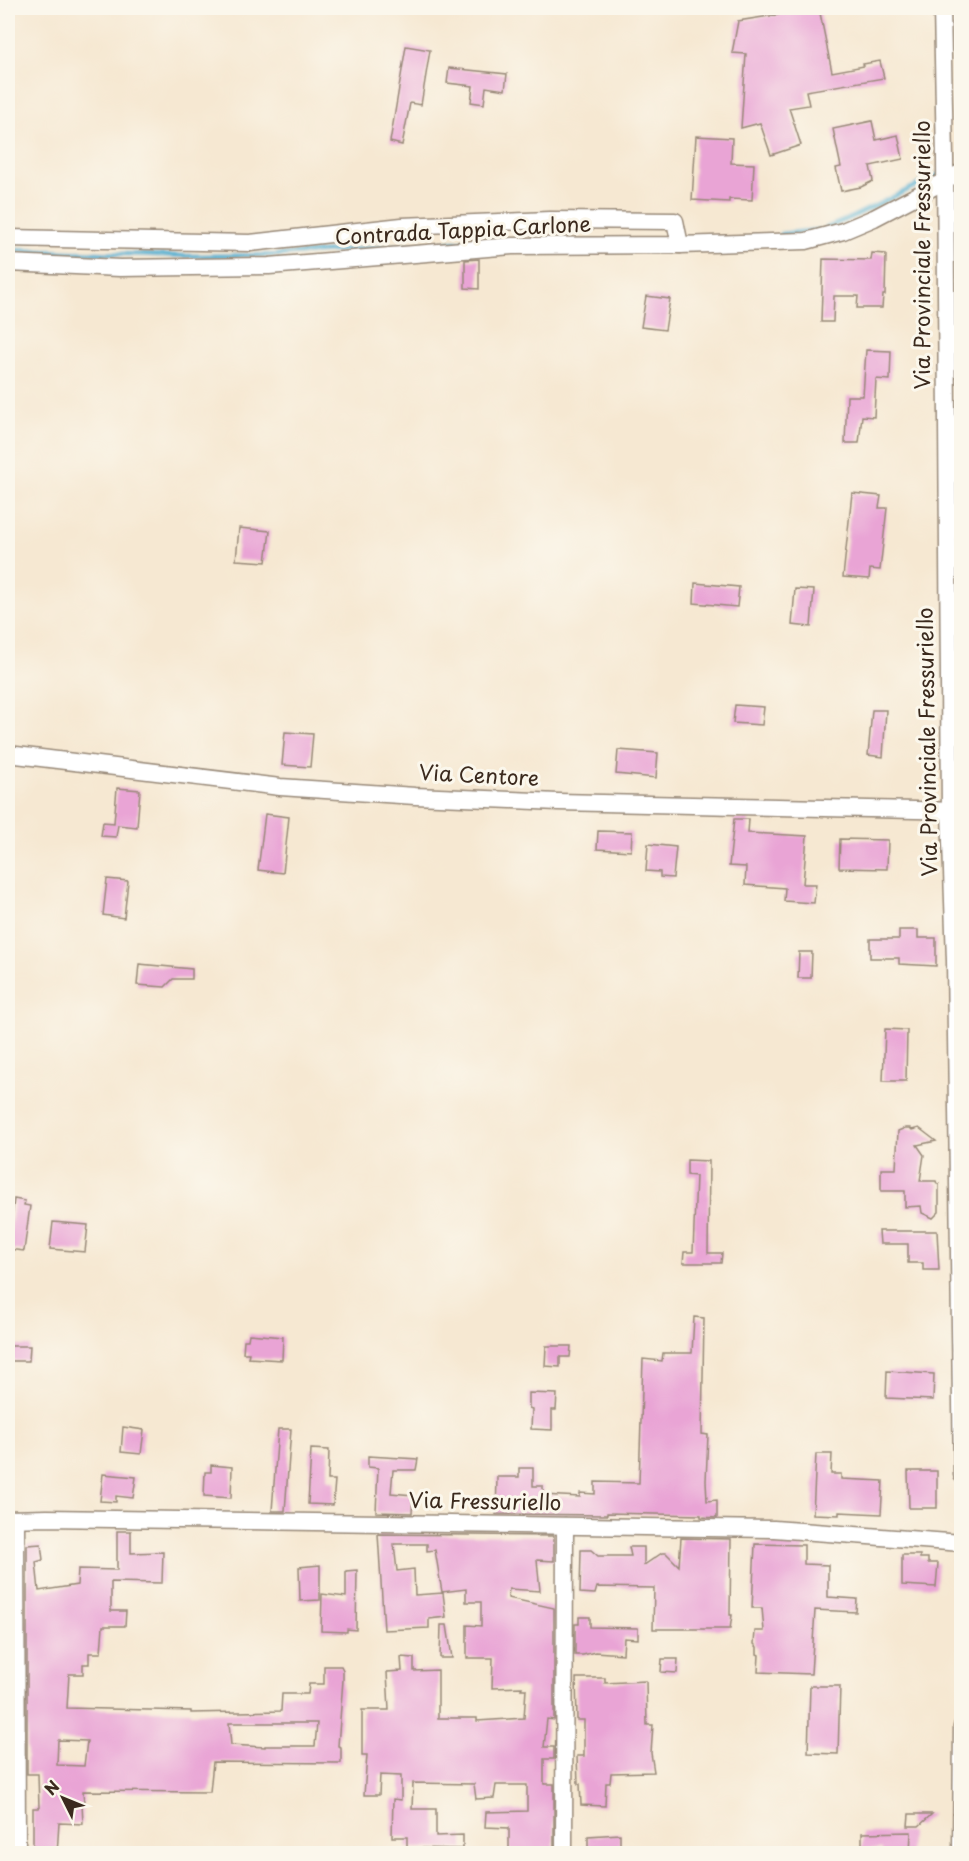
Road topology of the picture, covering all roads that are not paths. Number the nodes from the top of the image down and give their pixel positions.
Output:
1 (942, 8) edge
2 (962, 172) edge
3 (945, 180) junction
4 (8, 238) edge
5 (680, 245) junction
6 (8, 263) edge
7 (954, 426) edge
8 (8, 754) edge
9 (956, 811) edge
10 (962, 1475) edge
11 (12, 1519) edge
12 (566, 1526) junction
13 (962, 1543) edge
14 (962, 1726) edge
15 (17, 1854) edge
16 (564, 1854) edge
17 (961, 1854) edge

1 - 3 street, Via Provinciale Fressuriello
2 - 3 street, Contrada Tappia Carlone
3 - 5 street, Contrada Tappia Carlone
3 - 7 street, Via Provinciale Fressuriello
4 - 5 street
5 - 6 street, Contrada Tappia Carlone
7 - 9 street, Via Provinciale Fressuriello
8 - 9 street, Via Centore
9 - 10 street, Via Provinciale Fressuriello
11 - 12 street, Via Fressuriello
11 - 15 street
12 - 13 street, Via Fressuriello
12 - 16 street
14 - 17 street

